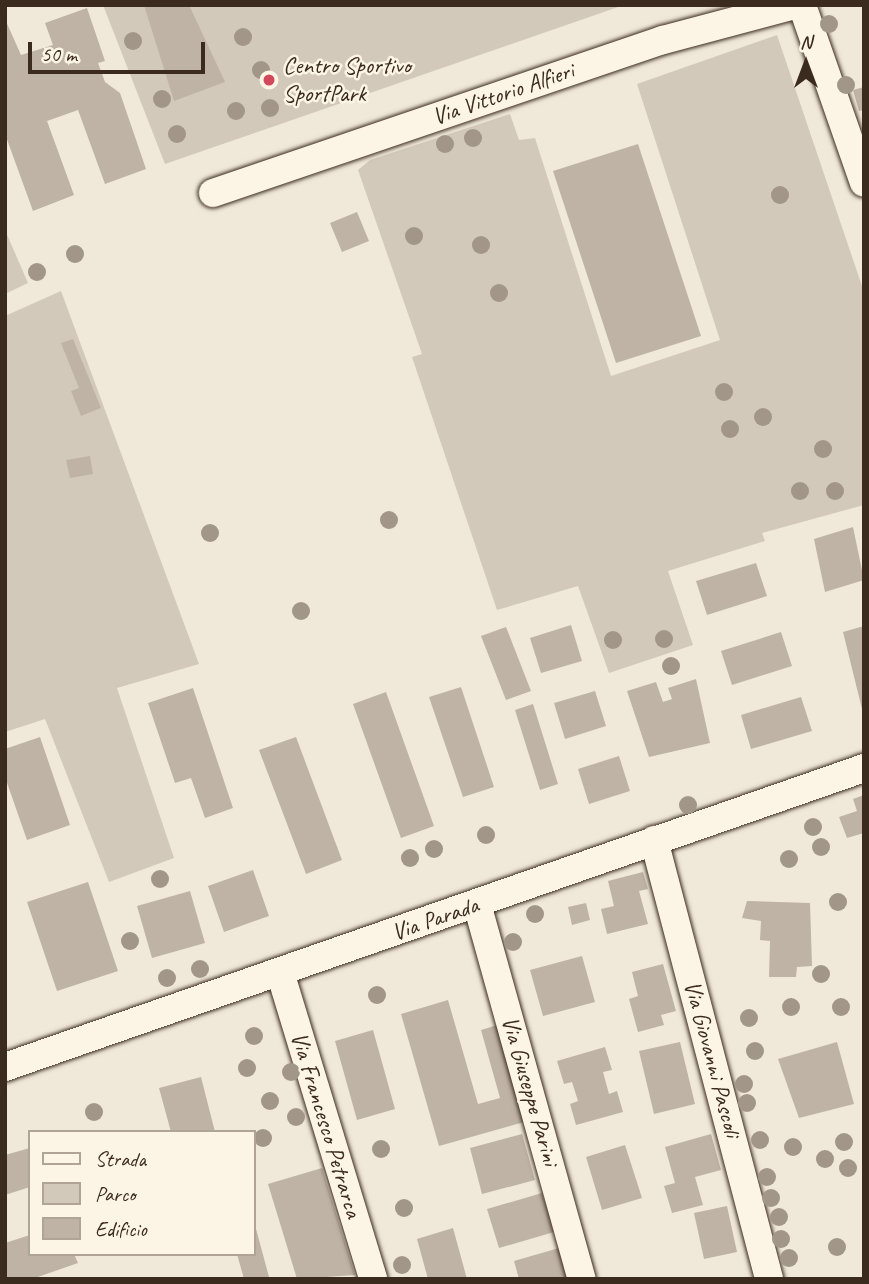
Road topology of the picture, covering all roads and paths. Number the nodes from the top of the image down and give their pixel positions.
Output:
1 (795, 5) edge
2 (802, 5) edge
3 (864, 183) edge
4 (213, 193) dead end
5 (864, 768) edge
6 (654, 840) junction
7 (477, 904) junction
8 (280, 972) junction
9 (5, 1067) edge
10 (373, 1279) edge
11 (582, 1279) edge
12 (769, 1279) edge

1 - 4 street, Via Vittorio Alfieri
2 - 3 street
5 - 6 street, Via Parada
6 - 7 street, Via Parada
6 - 12 street, Via Giovanni Pascoli
7 - 8 street, Via Parada
7 - 11 street, Via Giuseppe Parini
8 - 9 street, Via Parada
8 - 10 street, Via Francesco Petrarca

